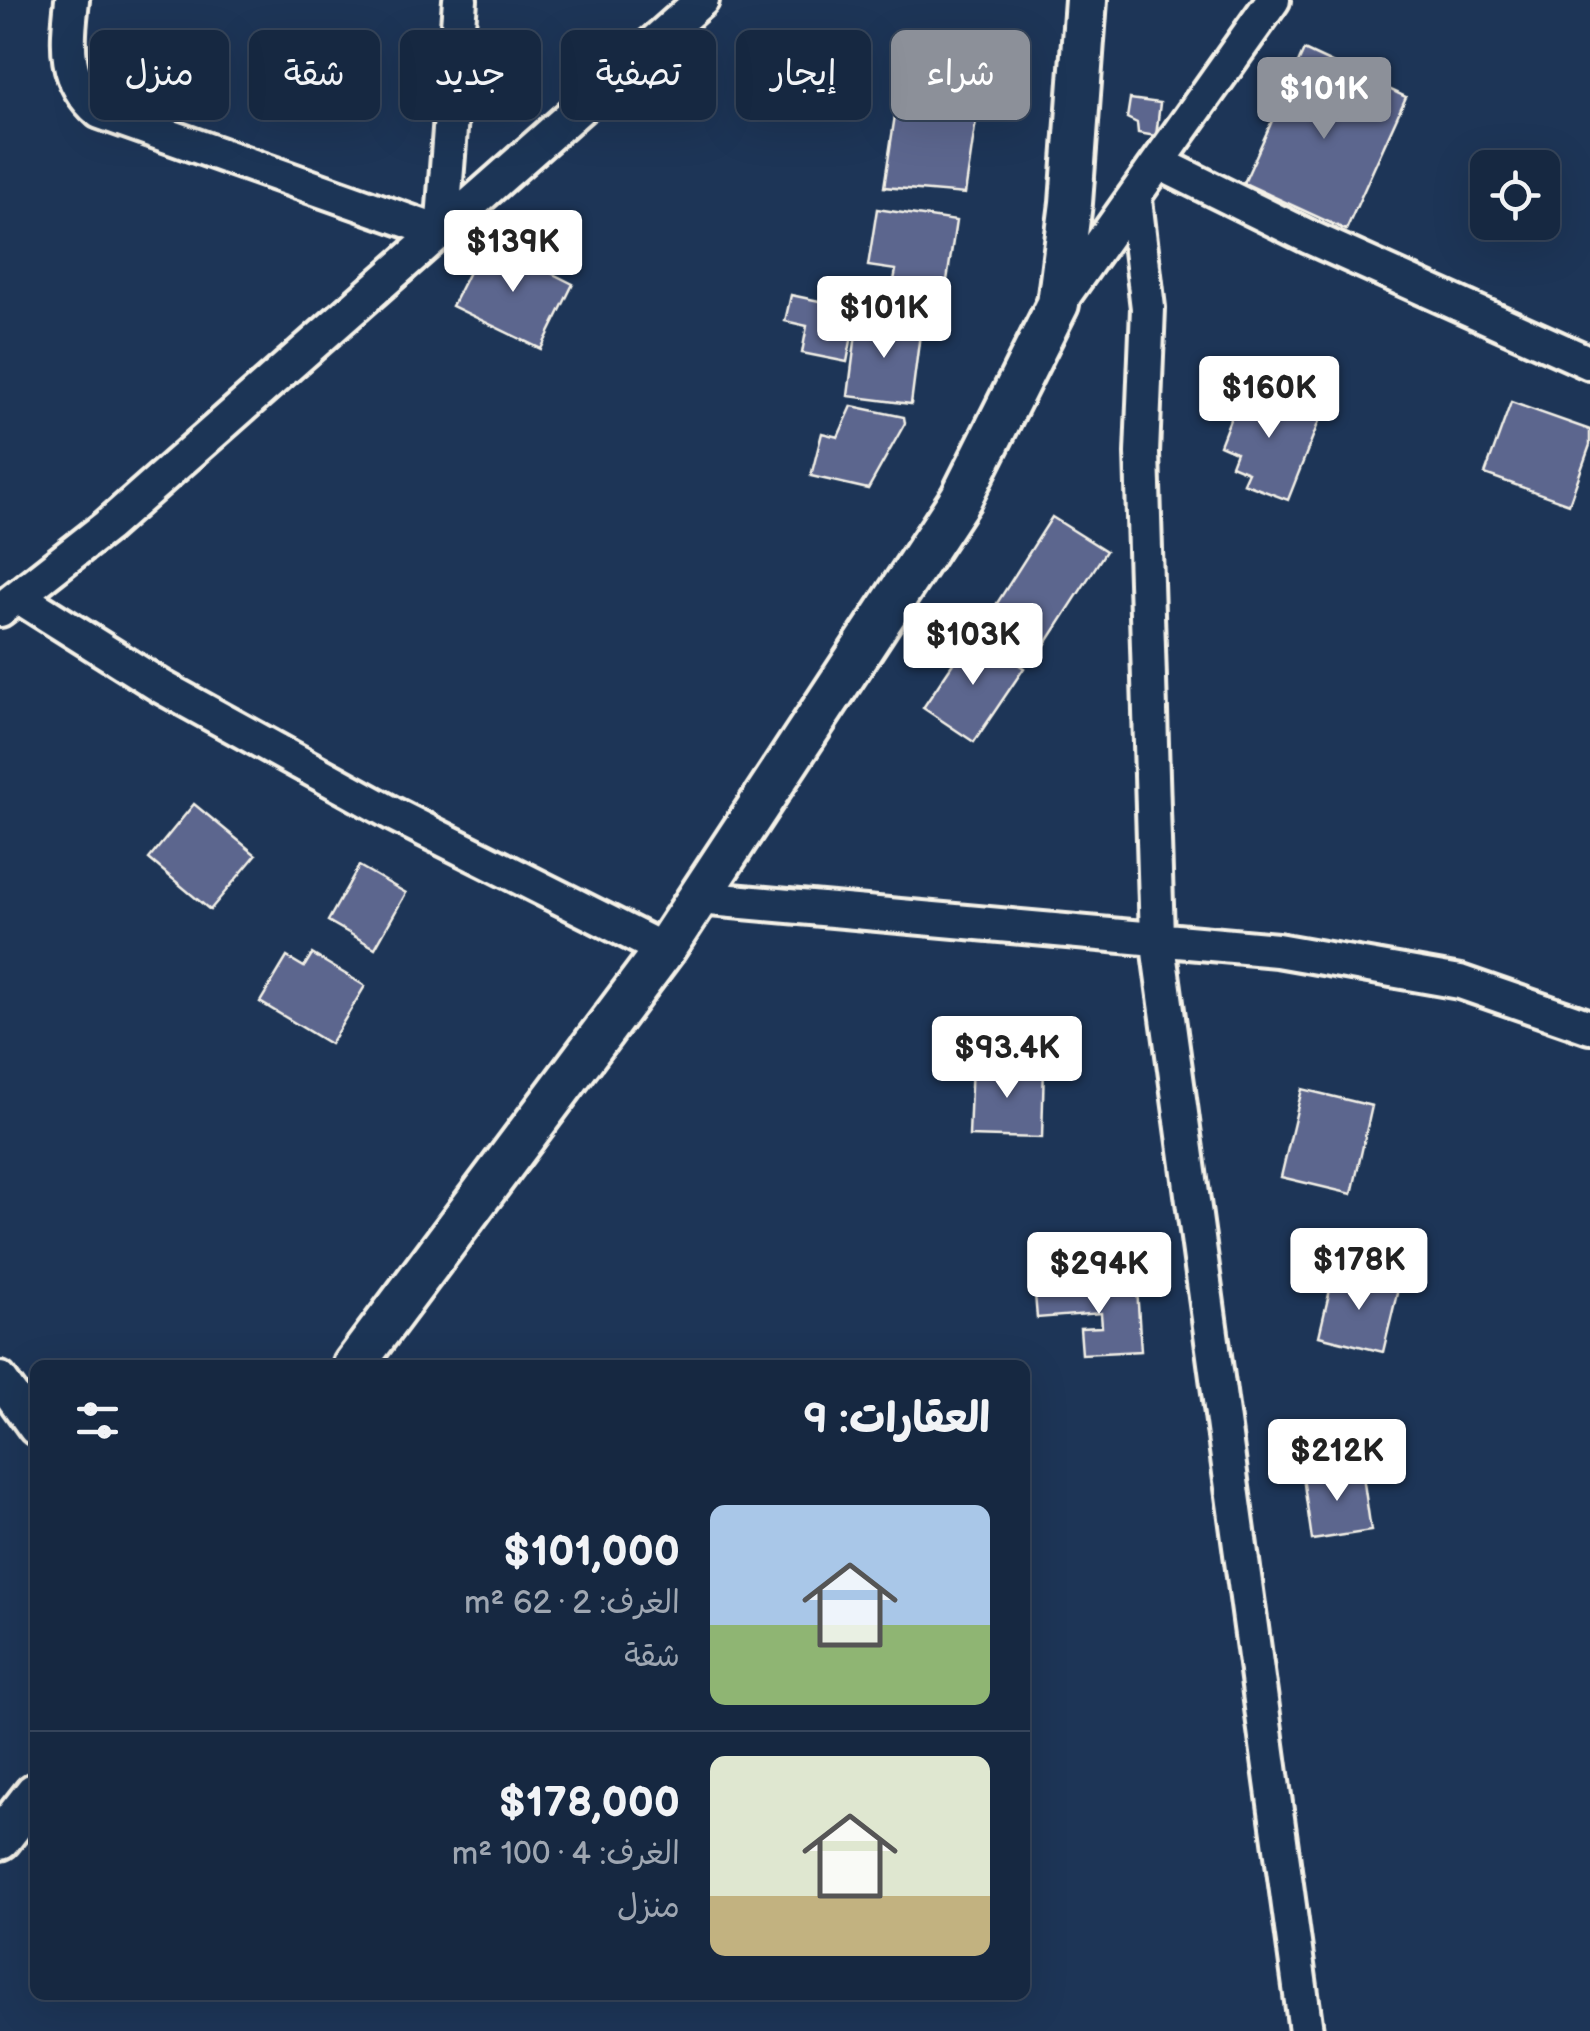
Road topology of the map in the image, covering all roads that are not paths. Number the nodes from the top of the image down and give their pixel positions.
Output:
1 (72, 0) edge
2 (460, 0) edge
3 (702, 0) edge
4 (1086, 0) edge
5 (1274, 0) edge
6 (1161, 164) junction
7 (1135, 200) junction
8 (442, 233) junction
9 (1058, 304) junction
10 (1590, 363) edge
11 (10, 604) edge
12 (699, 898) junction
13 (1157, 937) junction
14 (664, 950) junction
15 (1590, 1028) edge
16 (358, 1360) edge
17 (0, 1380) edge
18 (30, 1421) edge
19 (30, 1800) edge
20 (0, 1839) edge
21 (1306, 2031) edge

1 - 8 street
2 - 8 street
3 - 8 street
4 - 9 street
5 - 6 street
6 - 7 street
6 - 10 street
7 - 9 street
7 - 13 street
8 - 11 street
9 - 12 street
11 - 14 street
12 - 13 street
12 - 14 street
13 - 15 street
13 - 21 street
14 - 16 street
17 - 18 street
19 - 20 street

